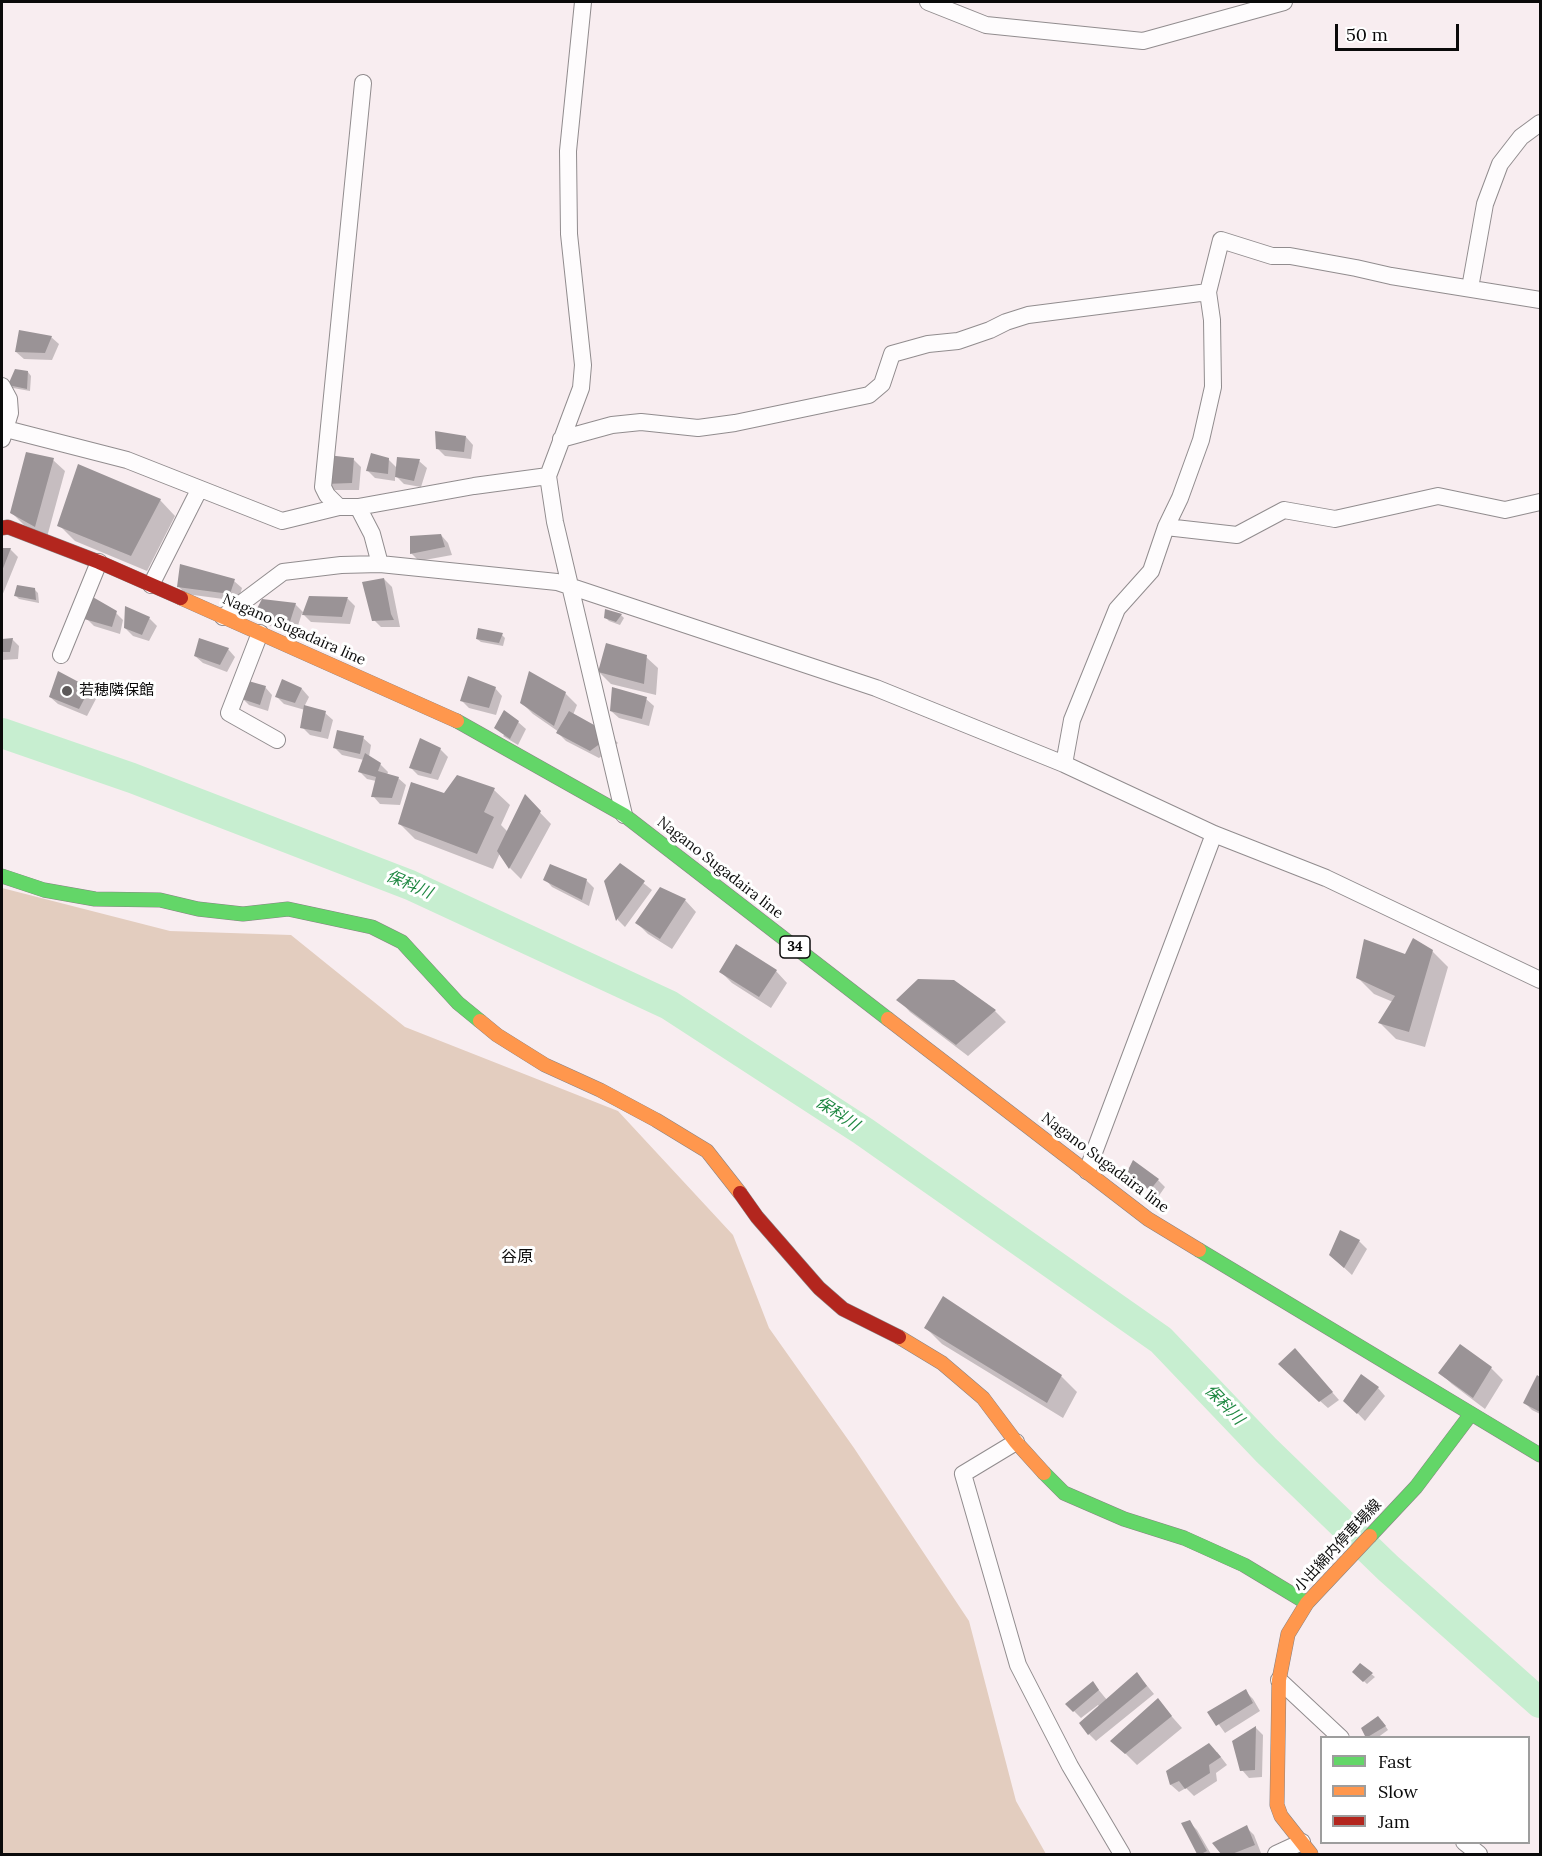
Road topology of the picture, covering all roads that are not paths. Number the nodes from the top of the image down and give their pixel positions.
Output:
1 (583, 2) edge
2 (928, 2) edge
3 (1284, 2) edge
4 (363, 84) dead end
5 (1540, 123) edge
6 (1470, 288) junction
7 (1208, 292) junction
8 (1540, 300) edge
9 (2, 386) edge
10 (4, 434) edge
11 (561, 439) junction
12 (548, 476) junction
13 (199, 490) junction
14 (1540, 502) edge
15 (339, 507) junction
16 (358, 507) junction
17 (4, 526) edge
18 (1166, 527) junction
19 (99, 562) junction
20 (380, 564) junction
21 (151, 585) junction
22 (572, 586) junction
23 (223, 617) junction
24 (260, 633) junction
25 (61, 655) dead end
26 (277, 740) dead end
27 (1064, 764) junction
28 (624, 815) junction
29 (1214, 834) junction
30 (2, 876) edge
31 (1540, 980) edge
32 (1087, 1171) junction
33 (1471, 1414) junction
34 (1016, 1442) junction
35 (1540, 1455) edge
36 (1307, 1603) junction
37 (1279, 1680) junction
38 (1340, 1736) edge
39 (1466, 1844) edge
40 (1306, 1848) edge
41 (1122, 1854) edge
42 (1276, 1854) edge
43 (1479, 1854) edge

1 - 11 street
2 - 3 street
4 - 15 street
5 - 6 street
6 - 7 street
6 - 8 street
7 - 11 street
7 - 18 street
9 - 10 street
10 - 13 street
11 - 12 street
12 - 16 street
12 - 22 street
13 - 15 street
13 - 21 street
14 - 18 street
15 - 16 street
16 - 20 street
17 - 19 main road, Nagano Sugadaira line / 34
18 - 27 street
19 - 21 main road, Nagano Sugadaira line / 34
19 - 25 street
20 - 22 street
20 - 23 street
21 - 23 main road, Nagano Sugadaira line / 34
22 - 27 street
22 - 28 street
23 - 24 main road, Nagano Sugadaira line / 34
24 - 26 street
24 - 28 main road, Nagano Sugadaira line / 34
27 - 29 street
28 - 32 main road, Nagano Sugadaira line / 34
29 - 31 street
29 - 32 street
30 - 34 main road
32 - 33 main road, Nagano Sugadaira line / 34
33 - 35 main road, Nagano Sugadaira line / 34
33 - 36 main road, 小出綿内停車場線
34 - 36 main road
34 - 41 street
36 - 37 main road, 小出綿内停車場線
37 - 38 street
37 - 40 main road, 小出綿内停車場線
39 - 43 street
40 - 42 street

